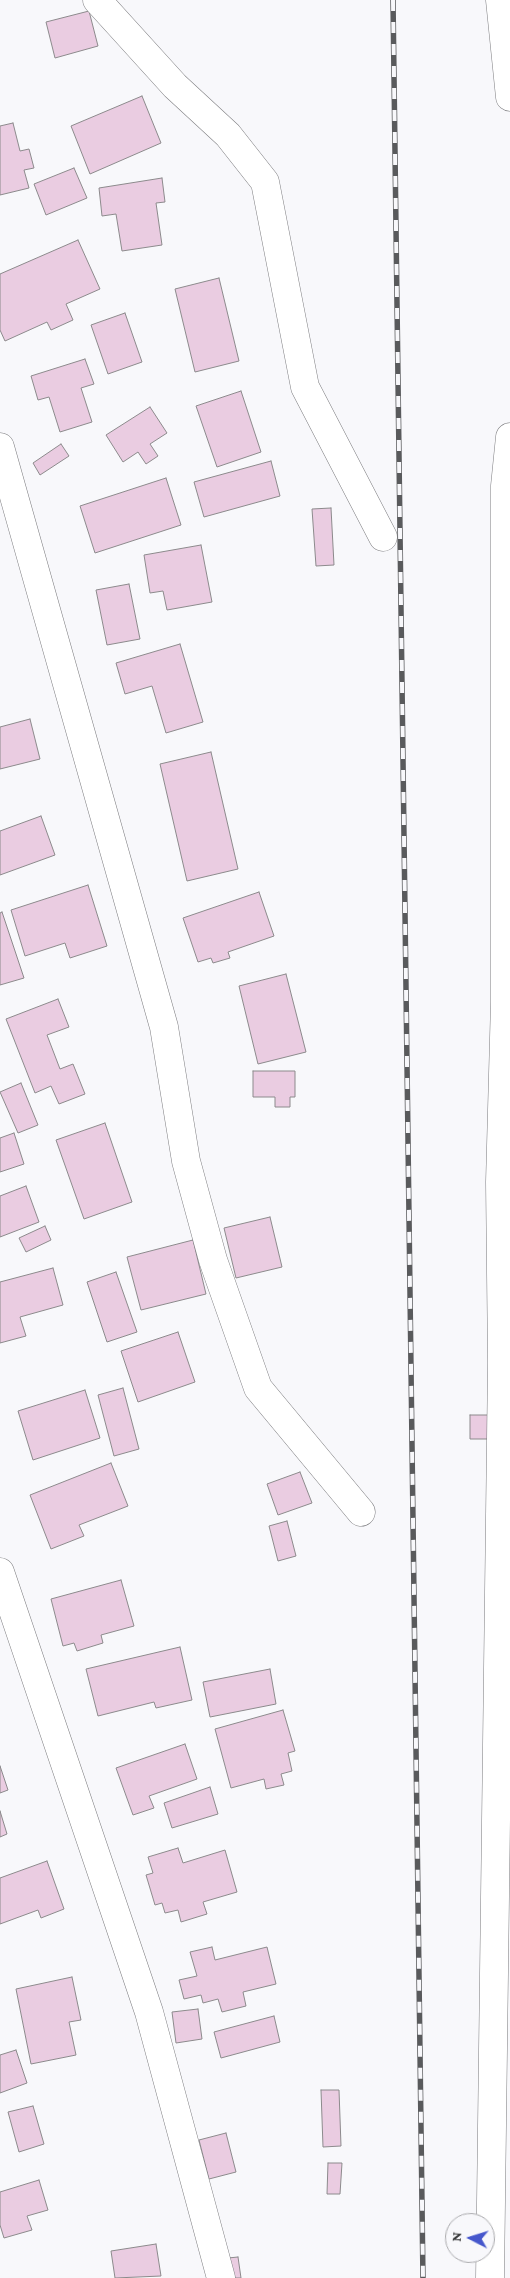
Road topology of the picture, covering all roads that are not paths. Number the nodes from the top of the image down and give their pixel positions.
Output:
1 (98, 0) edge
2 (500, 0) edge
3 (510, 97) edge
4 (510, 437) edge
5 (0, 447) edge
6 (383, 537) dead end
7 (362, 1512) dead end
8 (0, 1572) edge
9 (220, 2278) edge
10 (490, 2278) edge

1 - 6 street
2 - 3 street
4 - 10 street
5 - 7 street
8 - 9 street

